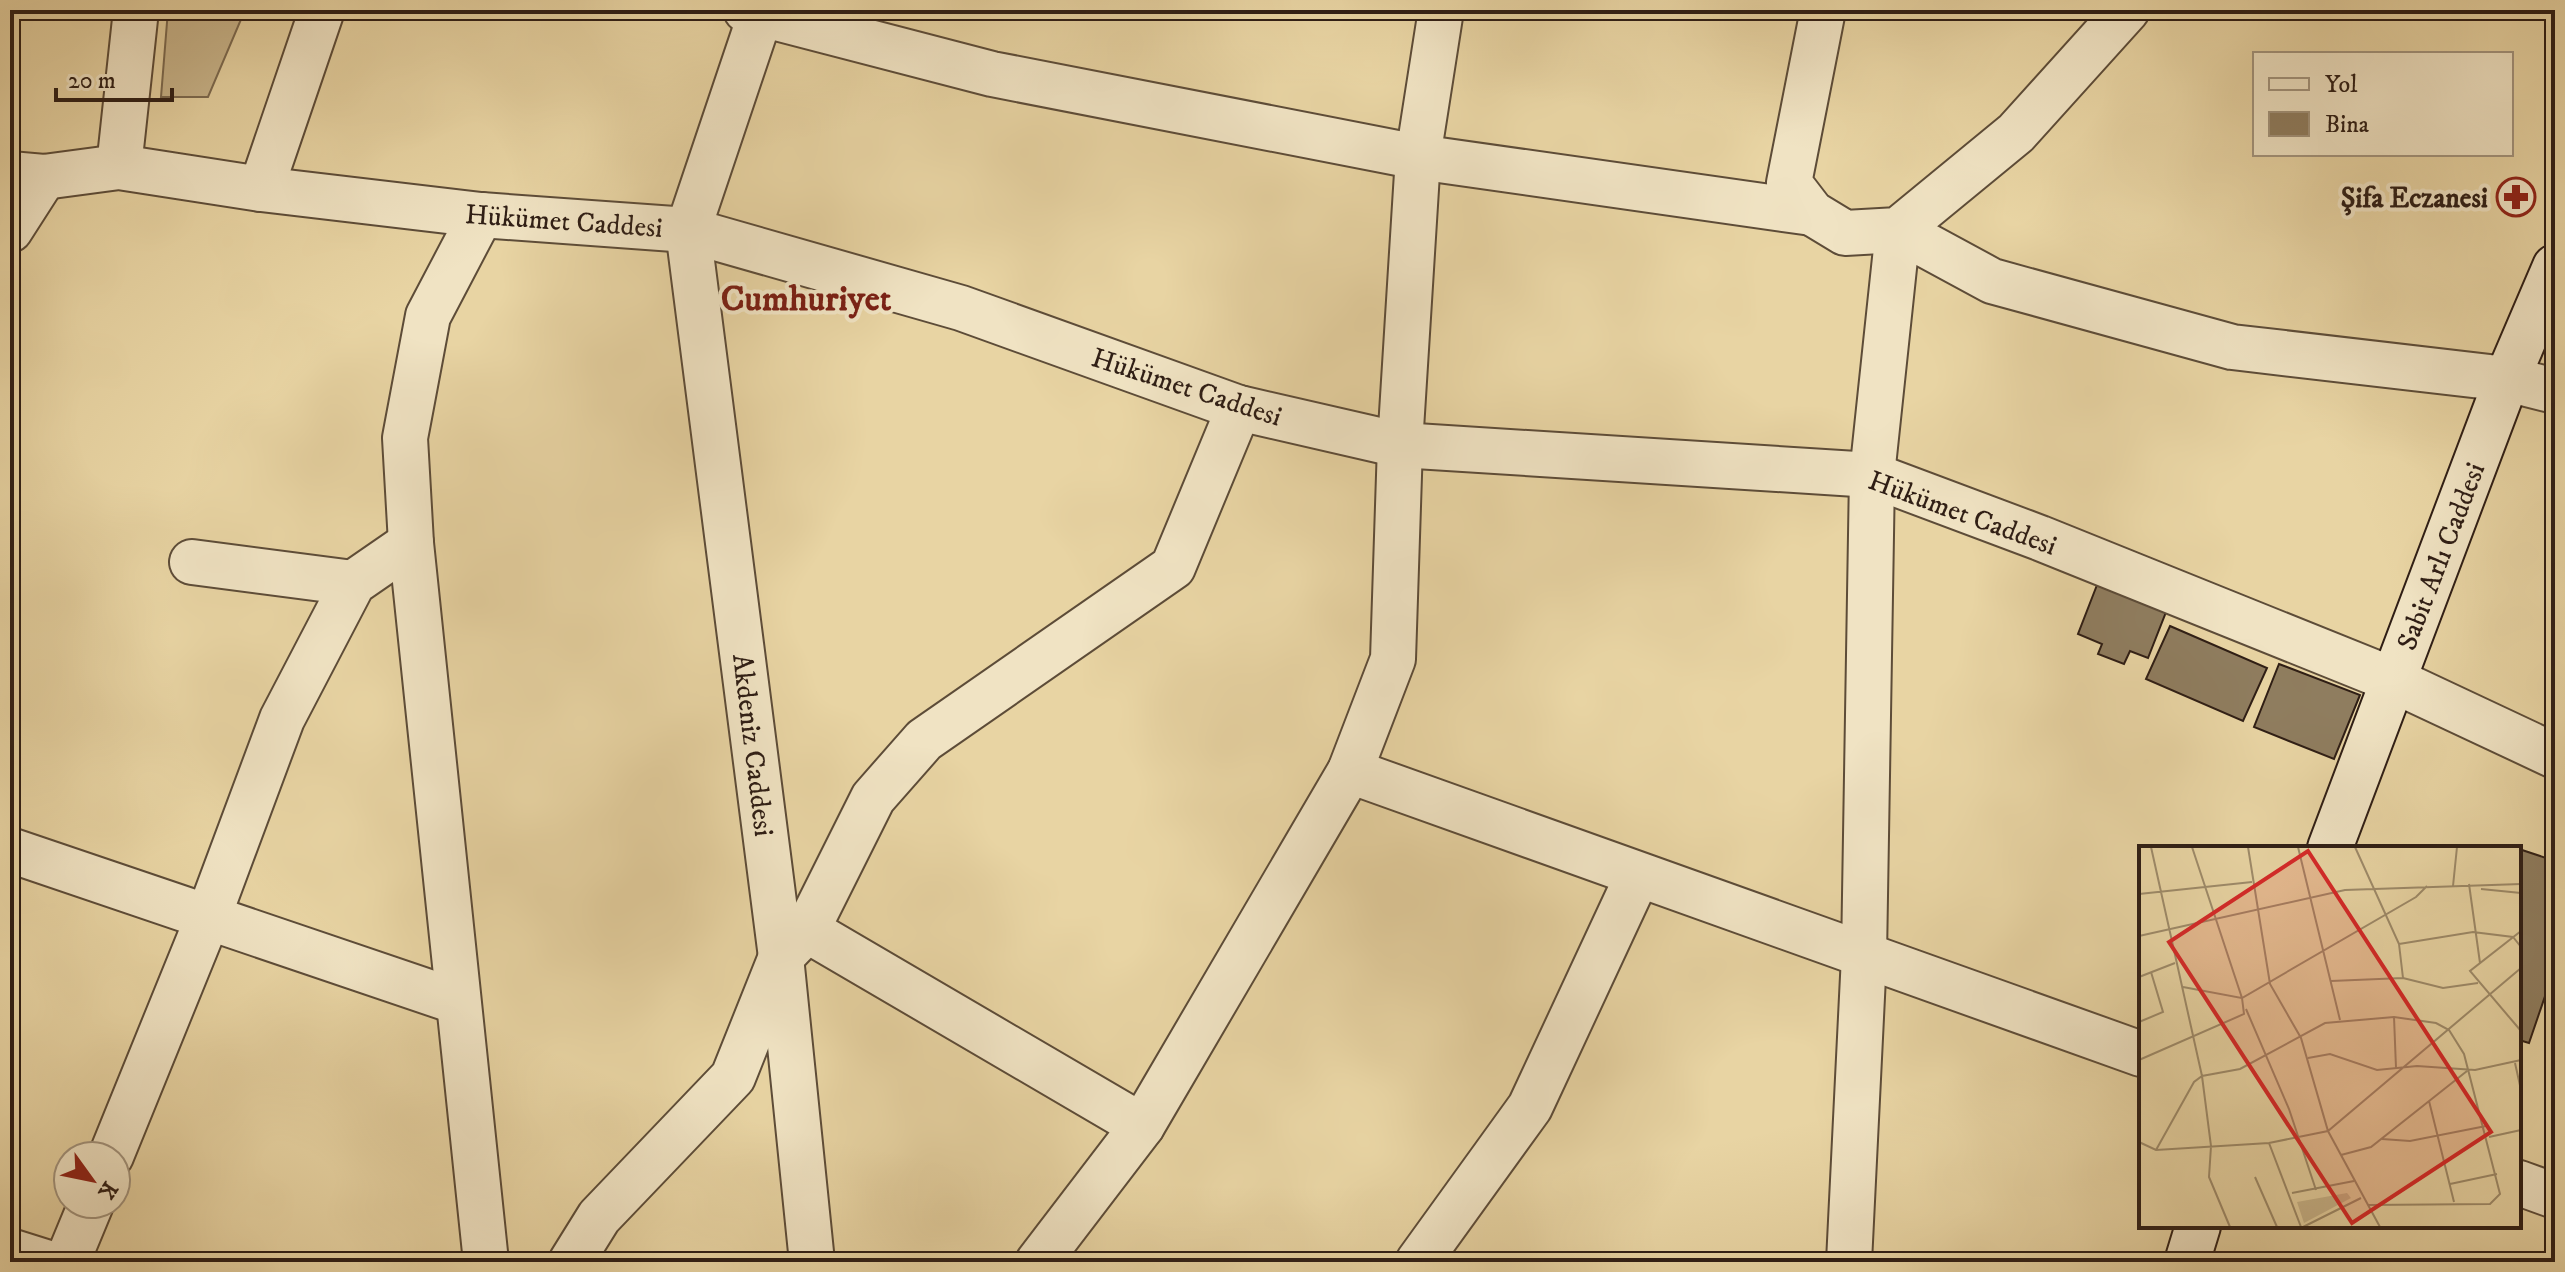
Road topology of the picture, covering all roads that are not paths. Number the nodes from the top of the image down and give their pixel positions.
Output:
1 (136, 10) edge
2 (322, 10) edge
3 (1441, 10) edge
4 (1823, 10) edge
5 (2127, 10) edge
6 (756, 11) edge
7 (1418, 157) junction
8 (119, 167) junction
9 (27, 175) edge
10 (261, 189) junction
11 (1812, 213) junction
12 (481, 215) junction
13 (10, 230) edge
14 (688, 230) junction
15 (1898, 230) junction
16 (2555, 267) edge
17 (2507, 379) junction
18 (2555, 391) edge
19 (1239, 408) junction
20 (1400, 445) junction
21 (1872, 475) junction
22 (411, 543) junction
23 (192, 562) dead end
24 (353, 583) junction
25 (2393, 680) junction
26 (2555, 756) edge
27 (1350, 771) junction
28 (2331, 846) edge
29 (10, 850) edge
30 (1638, 875) junction
31 (209, 915) junction
32 (794, 943) junction
33 (1864, 956) junction
34 (458, 1002) junction
35 (2139, 1053) edge
36 (1142, 1126) junction
37 (118, 1140) edge
38 (2521, 1184) edge
39 (2555, 1196) edge
40 (84, 1220) edge
41 (2197, 1228) edge
42 (10, 1251) edge
43 (45, 1262) edge
44 (67, 1262) edge
45 (486, 1262) edge
46 (571, 1262) edge
47 (812, 1262) edge
48 (1038, 1262) edge
49 (1418, 1262) edge
50 (1849, 1262) edge
51 (2187, 1262) edge

1 - 8 street
2 - 10 street
3 - 7 street
4 - 11 street
5 - 15 street
6 - 7 street
6 - 14 street
7 - 11 street
7 - 20 street
8 - 9 street, Hükümet Caddesi
8 - 10 street, Hükümet Caddesi
9 - 13 street
10 - 12 street, Hükümet Caddesi
11 - 15 street
12 - 14 street, Hükümet Caddesi
12 - 22 street
14 - 19 street, Hükümet Caddesi
14 - 32 street, Akdeniz Caddesi
15 - 17 street
15 - 21 street
16 - 17 street, Sabit Arlı Caddesi
17 - 18 street
17 - 25 street, Sabit Arlı Caddesi
19 - 20 street, Hükümet Caddesi
19 - 32 street
20 - 21 street, Hükümet Caddesi
20 - 27 street
21 - 25 street, Hükümet Caddesi
21 - 33 street
22 - 24 street
22 - 34 street
23 - 24 street
24 - 31 street
25 - 26 street, Hükümet Caddesi
25 - 28 street, Sabit Arlı Caddesi
27 - 30 street
27 - 36 street
29 - 31 street
30 - 33 street
30 - 49 street
31 - 34 street
31 - 37 street
32 - 36 street
32 - 46 street
32 - 47 street, Akdeniz Caddesi
33 - 35 street
33 - 50 street
34 - 45 street
36 - 48 street
38 - 39 street
40 - 44 street
41 - 51 street
42 - 43 street

